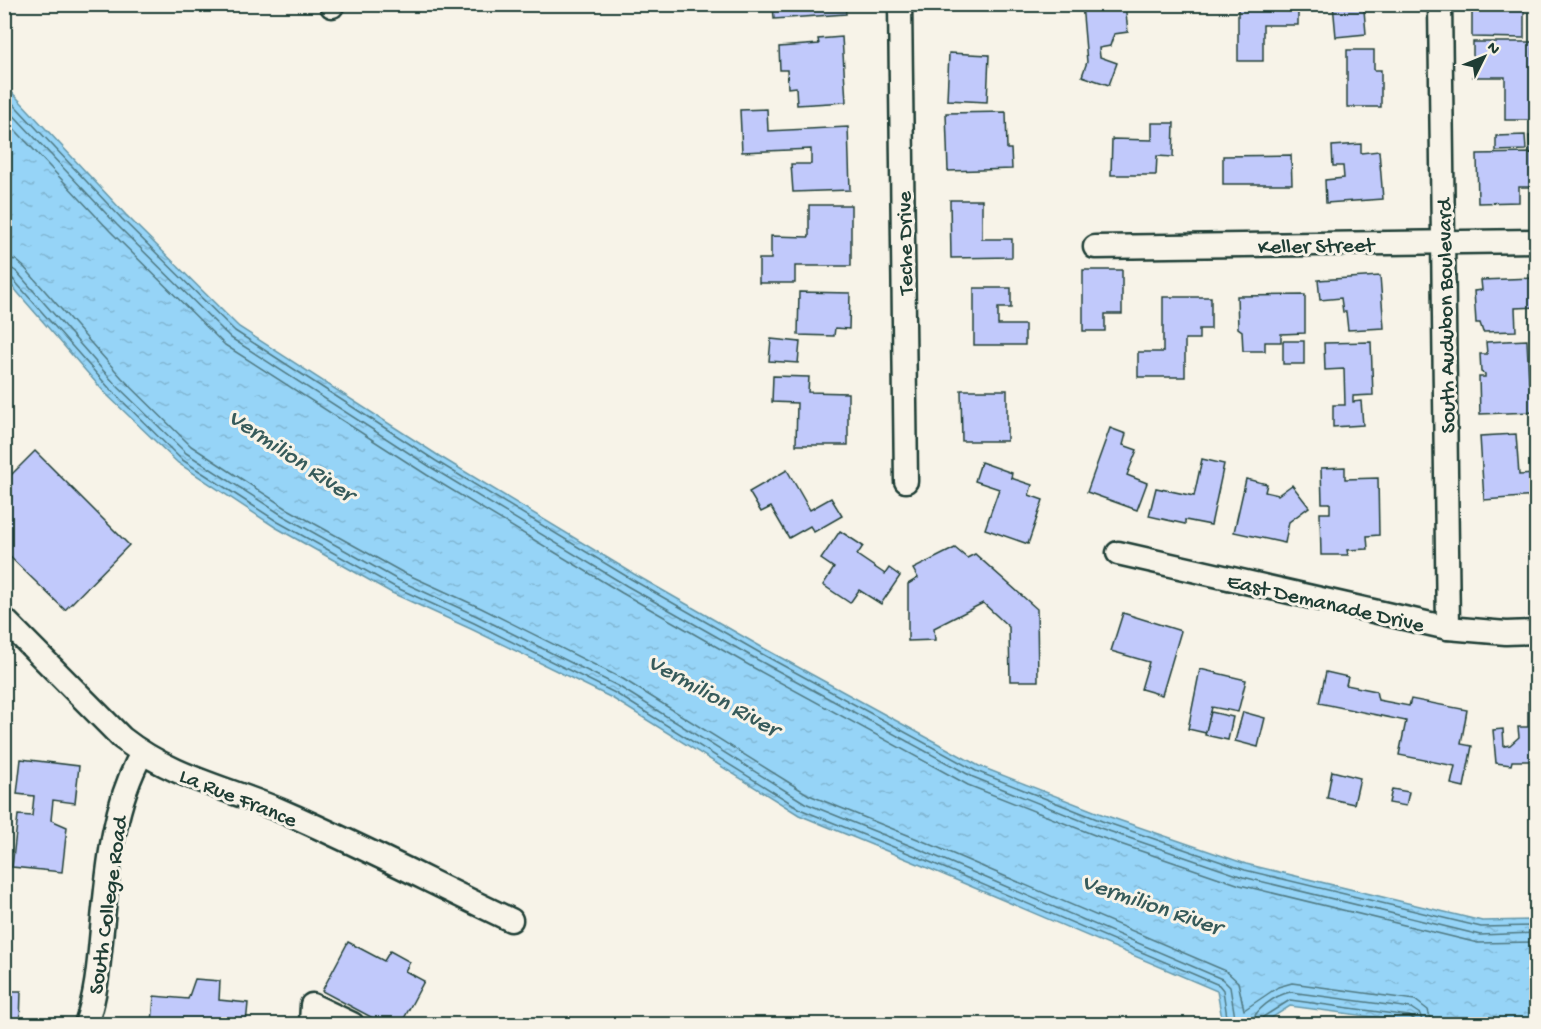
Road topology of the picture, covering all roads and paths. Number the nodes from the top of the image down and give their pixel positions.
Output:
1 (900, 4) edge
2 (1440, 4) edge
3 (1536, 241) edge
4 (1444, 242) junction
5 (1095, 247) dead end
6 (906, 481) dead end
7 (1118, 553) dead end
8 (4, 619) edge
9 (1448, 628) junction
10 (1536, 632) edge
11 (142, 753) junction
12 (511, 920) dead end
13 (86, 1024) edge
14 (310, 1024) edge
15 (352, 1024) edge

1 - 6 street, Teche Drive
2 - 4 street, South Audubon Boulevard
3 - 4 street, Keller Street
4 - 5 street, Keller Street
4 - 9 street, South Audubon Boulevard
7 - 9 street, East Demanade Drive
8 - 11 street, La Rue France
9 - 10 street, East Demanade Drive
11 - 12 street, La Rue France
11 - 13 street, South College Road
14 - 15 street

